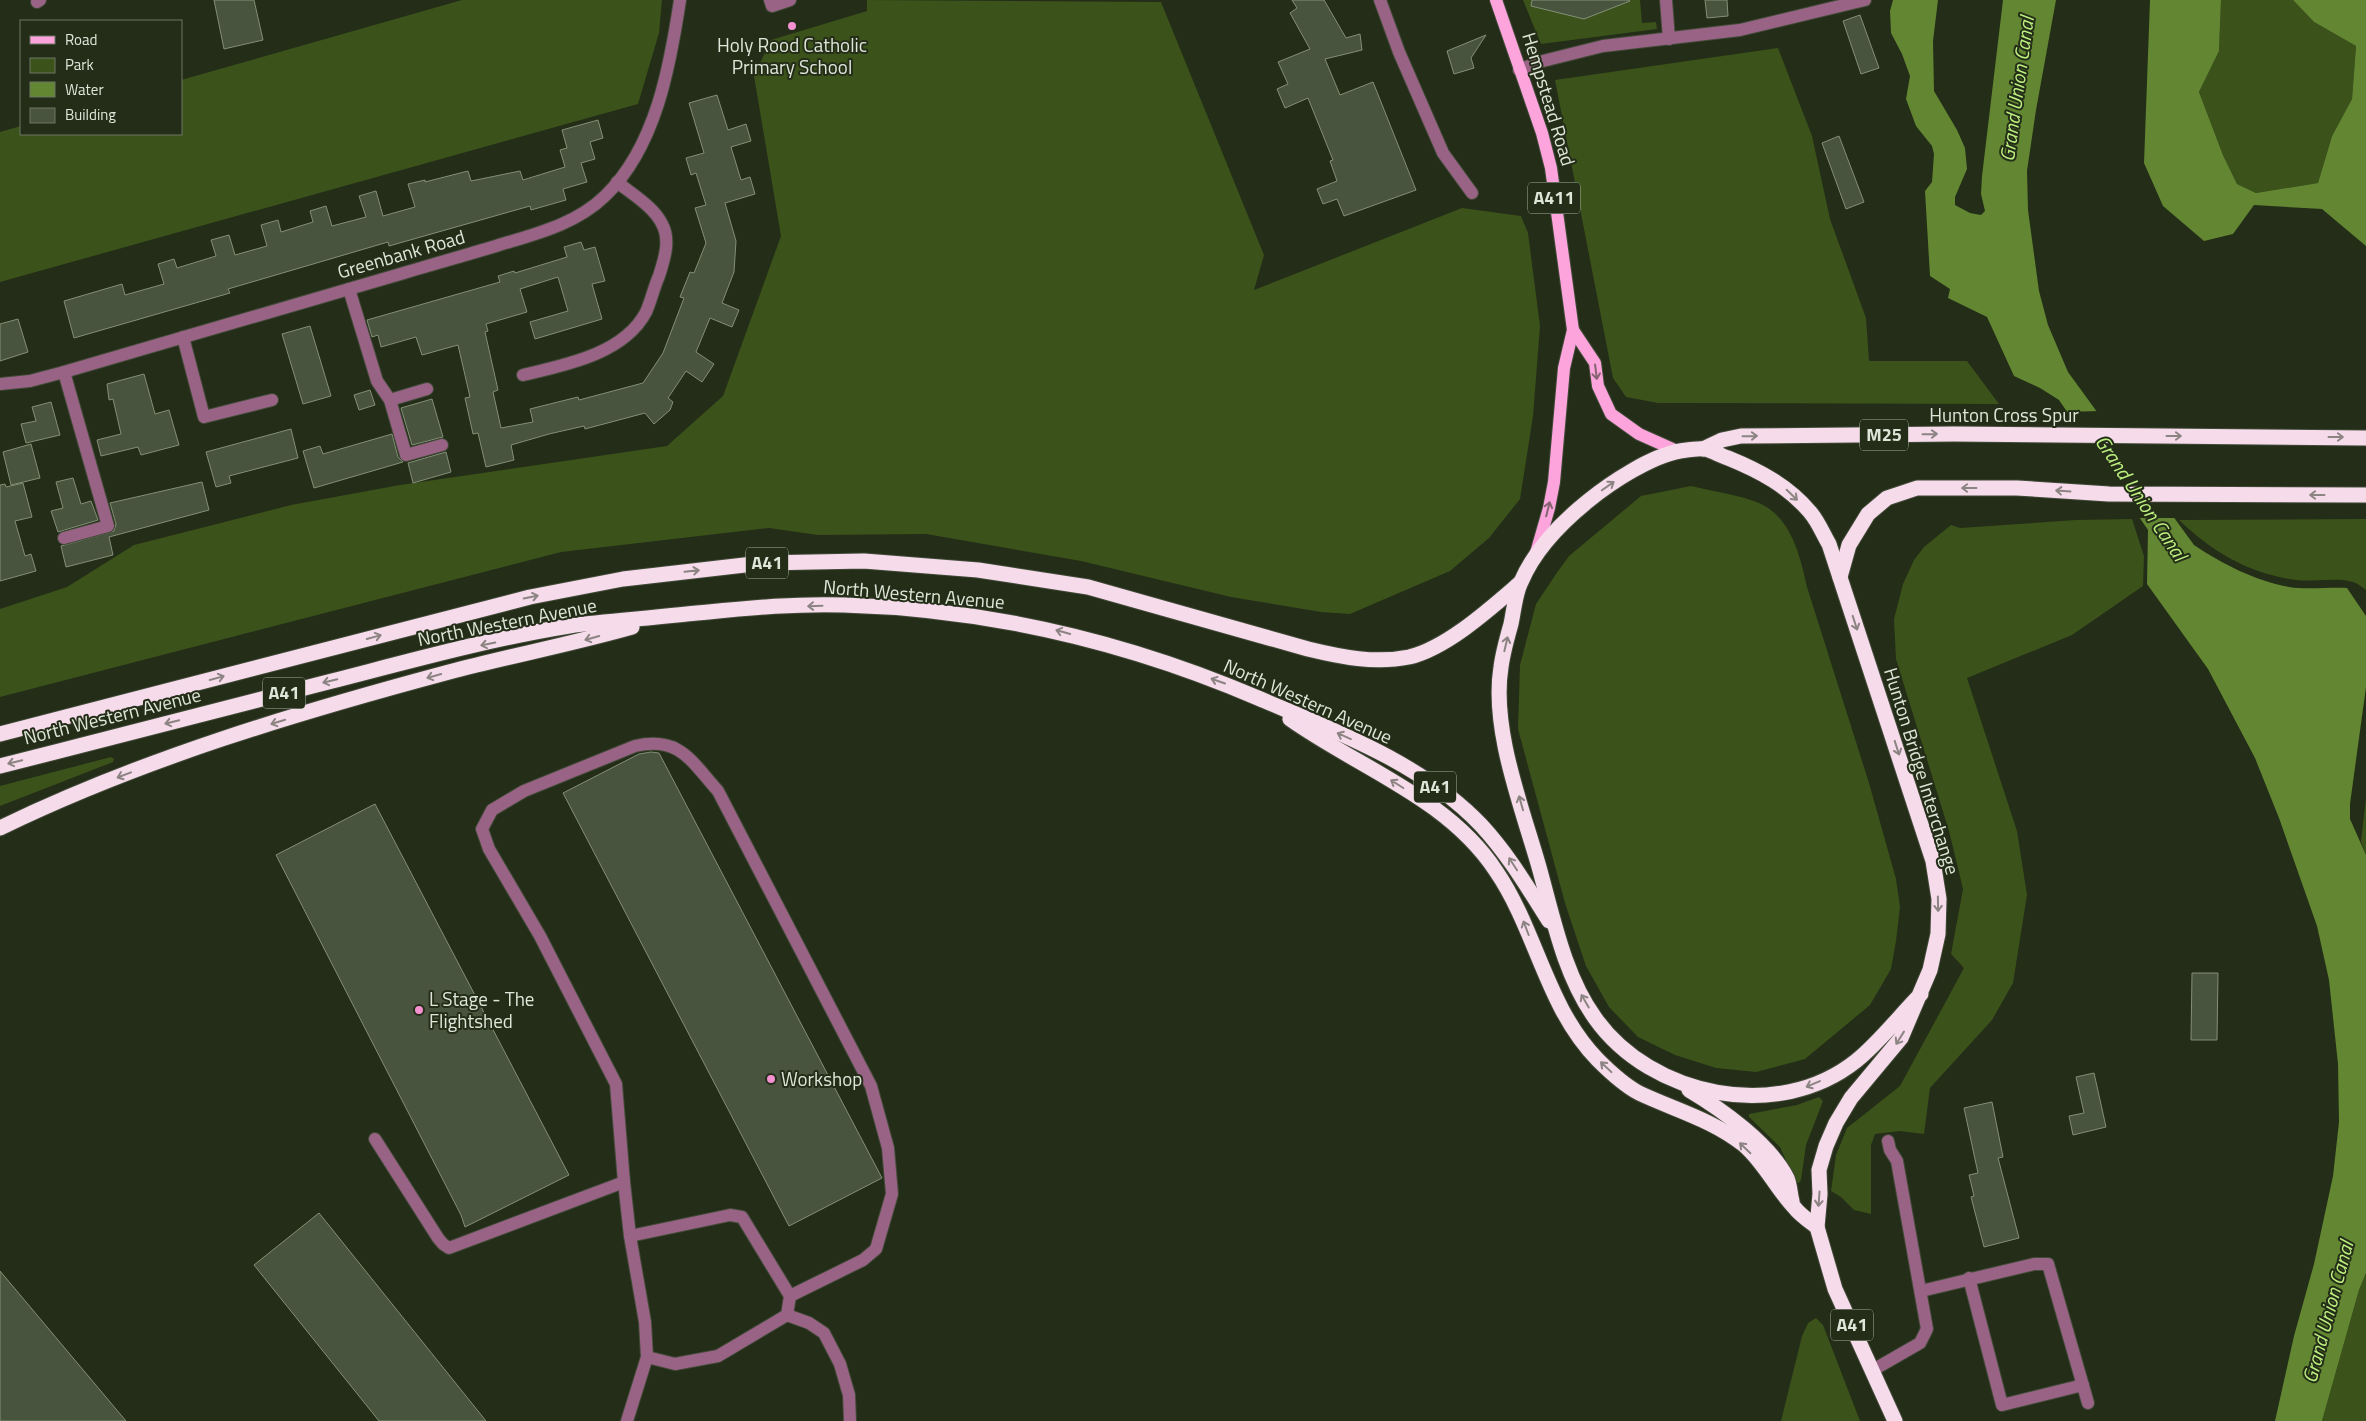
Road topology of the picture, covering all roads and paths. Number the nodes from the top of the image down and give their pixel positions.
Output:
1 (680, 0) edge
2 (770, 0) edge
3 (790, 0) edge
4 (1380, 0) edge
5 (1496, 0) edge
6 (1666, 0) edge
7 (1865, 0) edge
8 (1669, 39) junction
9 (1519, 70) junction
10 (617, 182) junction
11 (1472, 193) dead end
12 (349, 289) junction
13 (1573, 330) junction
14 (183, 337) junction
15 (64, 372) junction
16 (523, 375) dead end
17 (0, 384) edge
18 (428, 389) dead end
19 (272, 400) dead end
20 (390, 400) junction
21 (2366, 438) edge
22 (442, 445) dead end
23 (1703, 449) junction
24 (1677, 451) junction
25 (2366, 495) edge
26 (64, 538) dead end
27 (1535, 556) junction
28 (1840, 577) junction
29 (1520, 583) junction
30 (672, 616) junction
31 (1263, 700) junction
32 (0, 734) edge
33 (0, 766) edge
34 (0, 828) edge
35 (1558, 934) junction
36 (1921, 994) junction
37 (1672, 1079) junction
38 (375, 1139) dead end
39 (1888, 1141) dead end
40 (624, 1182) junction
41 (1794, 1207) junction
42 (1817, 1227) junction
43 (630, 1236) junction
44 (1970, 1278) junction
45 (1921, 1291) junction
46 (790, 1296) junction
47 (787, 1315) junction
48 (647, 1357) junction
49 (1873, 1370) junction
50 (2083, 1385) junction
51 (2088, 1402) dead end
52 (627, 1421) edge
53 (850, 1421) edge
54 (1894, 1421) edge

1 - 10 street, Greenbank Road
2 - 3 street
4 - 11 street
5 - 9 main road, Hempstead Road / A411
6 - 8 street
7 - 8 street
8 - 9 street
9 - 13 main road, Hempstead Road / A411
10 - 12 street, Greenbank Road
10 - 16 street
12 - 14 street, Greenbank Road
12 - 20 street
13 -> 24 main road, Hempstead Road / A411
27 -> 13 main road, Hempstead Road / A411
14 - 15 street, Greenbank Road
14 - 19 street
15 - 17 street, Greenbank Road
15 - 26 street
18 - 20 street
20 - 22 street
23 -> 21 highway, Hunton Cross Spur / M25
23 - 24 highway, Hunton Bridge Interchange
23 -> 28 highway, Hunton Bridge Interchange
27 -> 24 highway, Hunton Bridge Interchange
25 -> 28 highway
27 - 29 highway, Hunton Bridge Interchange
28 -> 36 highway, Hunton Bridge Interchange
32 -> 29 highway, North Western Avenue / A41
35 -> 29 highway, Hunton Bridge Interchange
31 -> 30 highway, North Western Avenue / A41
30 -> 33 highway, North Western Avenue / A41
30 -> 34 highway
35 -> 31 highway, North Western Avenue / A41
41 -> 31 highway
37 -> 35 highway, Hunton Bridge Interchange
36 -> 37 highway, Hunton Bridge Interchange
36 -> 42 highway, A41
37 - 41 highway
38 - 40 street
39 - 45 street
40 - 43 street
40 - 46 street
41 - 42 highway
42 - 49 highway, A41
43 - 46 street
43 - 48 street
44 - 45 street
44 - 50 street
44 - 50 street
45 - 49 street
46 - 47 street
47 - 48 street
47 - 53 street
48 - 52 street
49 - 54 highway, A41
50 - 51 street

